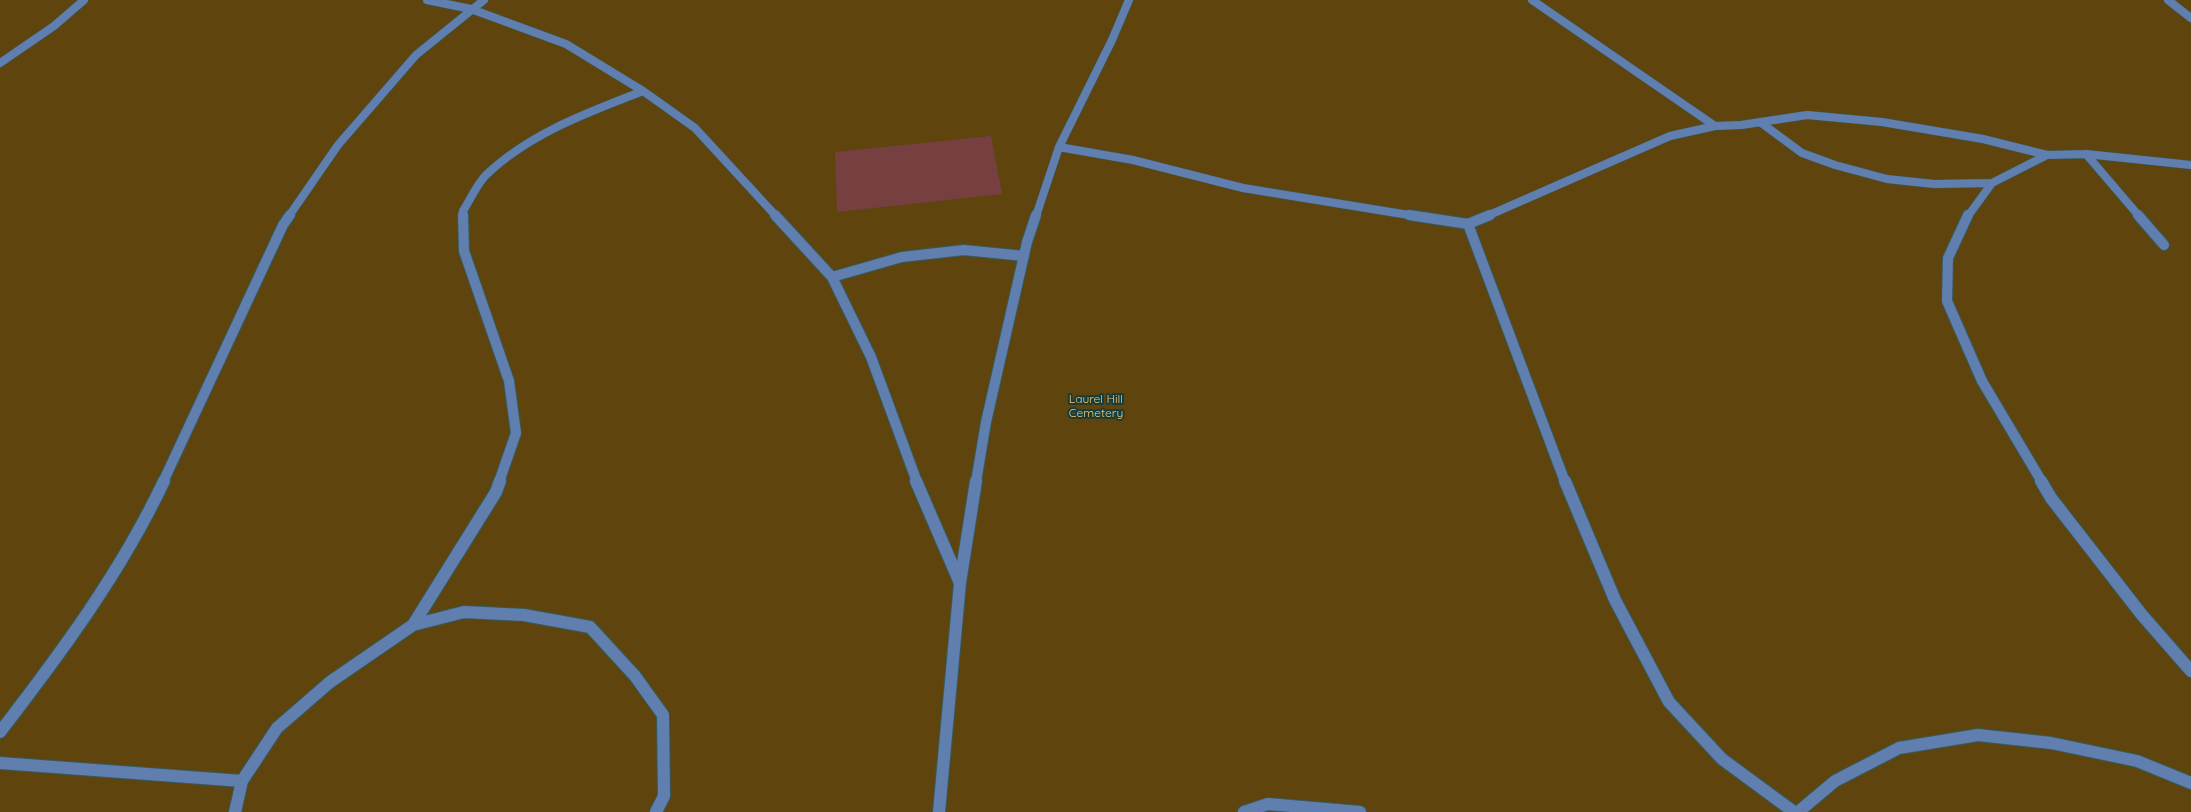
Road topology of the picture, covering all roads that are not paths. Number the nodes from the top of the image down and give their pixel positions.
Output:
1 (84, 0) edge
2 (428, 0) edge
3 (484, 0) edge
4 (1129, 0) edge
5 (1532, 0) edge
6 (2168, 0) edge
7 (471, 9) junction
8 (2191, 18) edge
9 (0, 63) edge
10 (643, 91) junction
11 (1760, 122) junction
12 (1716, 126) junction
13 (1059, 147) junction
14 (2086, 154) junction
15 (2047, 156) junction
16 (2191, 165) edge
17 (1992, 183) junction
18 (1468, 224) junction
19 (2164, 245) dead end
20 (1024, 256) junction
21 (832, 277) junction
22 (960, 583) junction
23 (413, 626) junction
24 (2191, 671) edge
25 (0, 732) edge
26 (0, 763) edge
27 (242, 781) junction
28 (2191, 783) edge
29 (235, 812) edge
30 (656, 812) edge
31 (939, 812) edge
32 (1244, 812) edge
33 (1360, 812) edge
34 (1794, 812) edge
35 (1798, 812) edge

1 - 9 lane
2 - 7 lane
3 - 7 lane
4 - 13 lane
5 - 12 lane
6 - 8 lane
7 - 10 lane
7 - 25 lane
10 - 21 lane
10 - 23 lane
11 - 12 lane
11 - 15 lane
11 - 17 lane
12 - 18 lane
13 - 18 lane
13 - 20 lane
14 - 15 lane
14 - 16 lane
14 - 19 lane
15 - 17 lane
17 - 24 lane
18 - 34 lane
20 - 21 lane
20 - 22 lane
21 - 22 lane
22 - 31 lane
23 - 27 lane
23 - 30 lane
26 - 27 lane
27 - 29 lane
28 - 35 lane
32 - 33 lane

